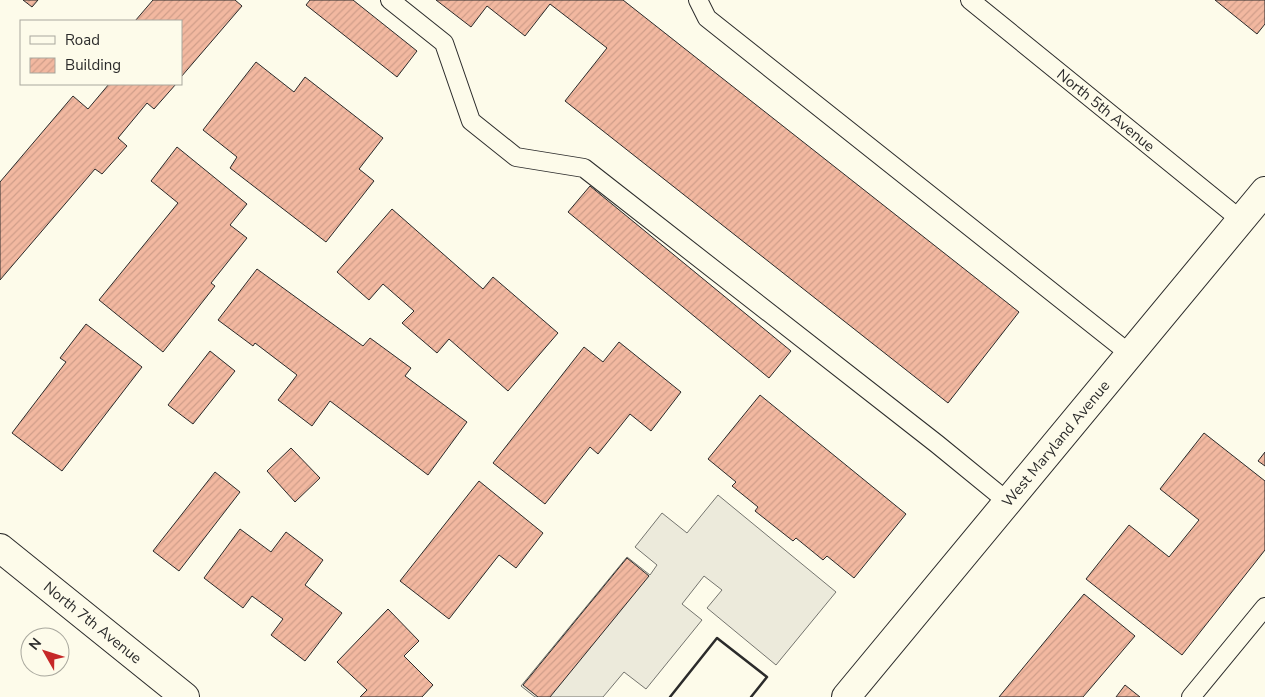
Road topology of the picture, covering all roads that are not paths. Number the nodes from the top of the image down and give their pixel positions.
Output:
1 (390, 0) edge
2 (698, 0) edge
3 (970, 0) edge
4 (1265, 191) edge
5 (1241, 220) junction
6 (1130, 354) junction
7 (1008, 502) junction
8 (0, 548) edge
9 (1265, 607) edge
10 (185, 697) edge
11 (846, 697) edge
12 (1191, 697) edge

1 - 7 lane
2 - 6 lane
3 - 5 lane, North 5th Avenue
4 - 5 street, West Maryland Avenue
5 - 6 street, West Maryland Avenue
6 - 7 street, West Maryland Avenue
7 - 11 street, West Maryland Avenue
8 - 10 street, North 7th Avenue
9 - 12 lane

